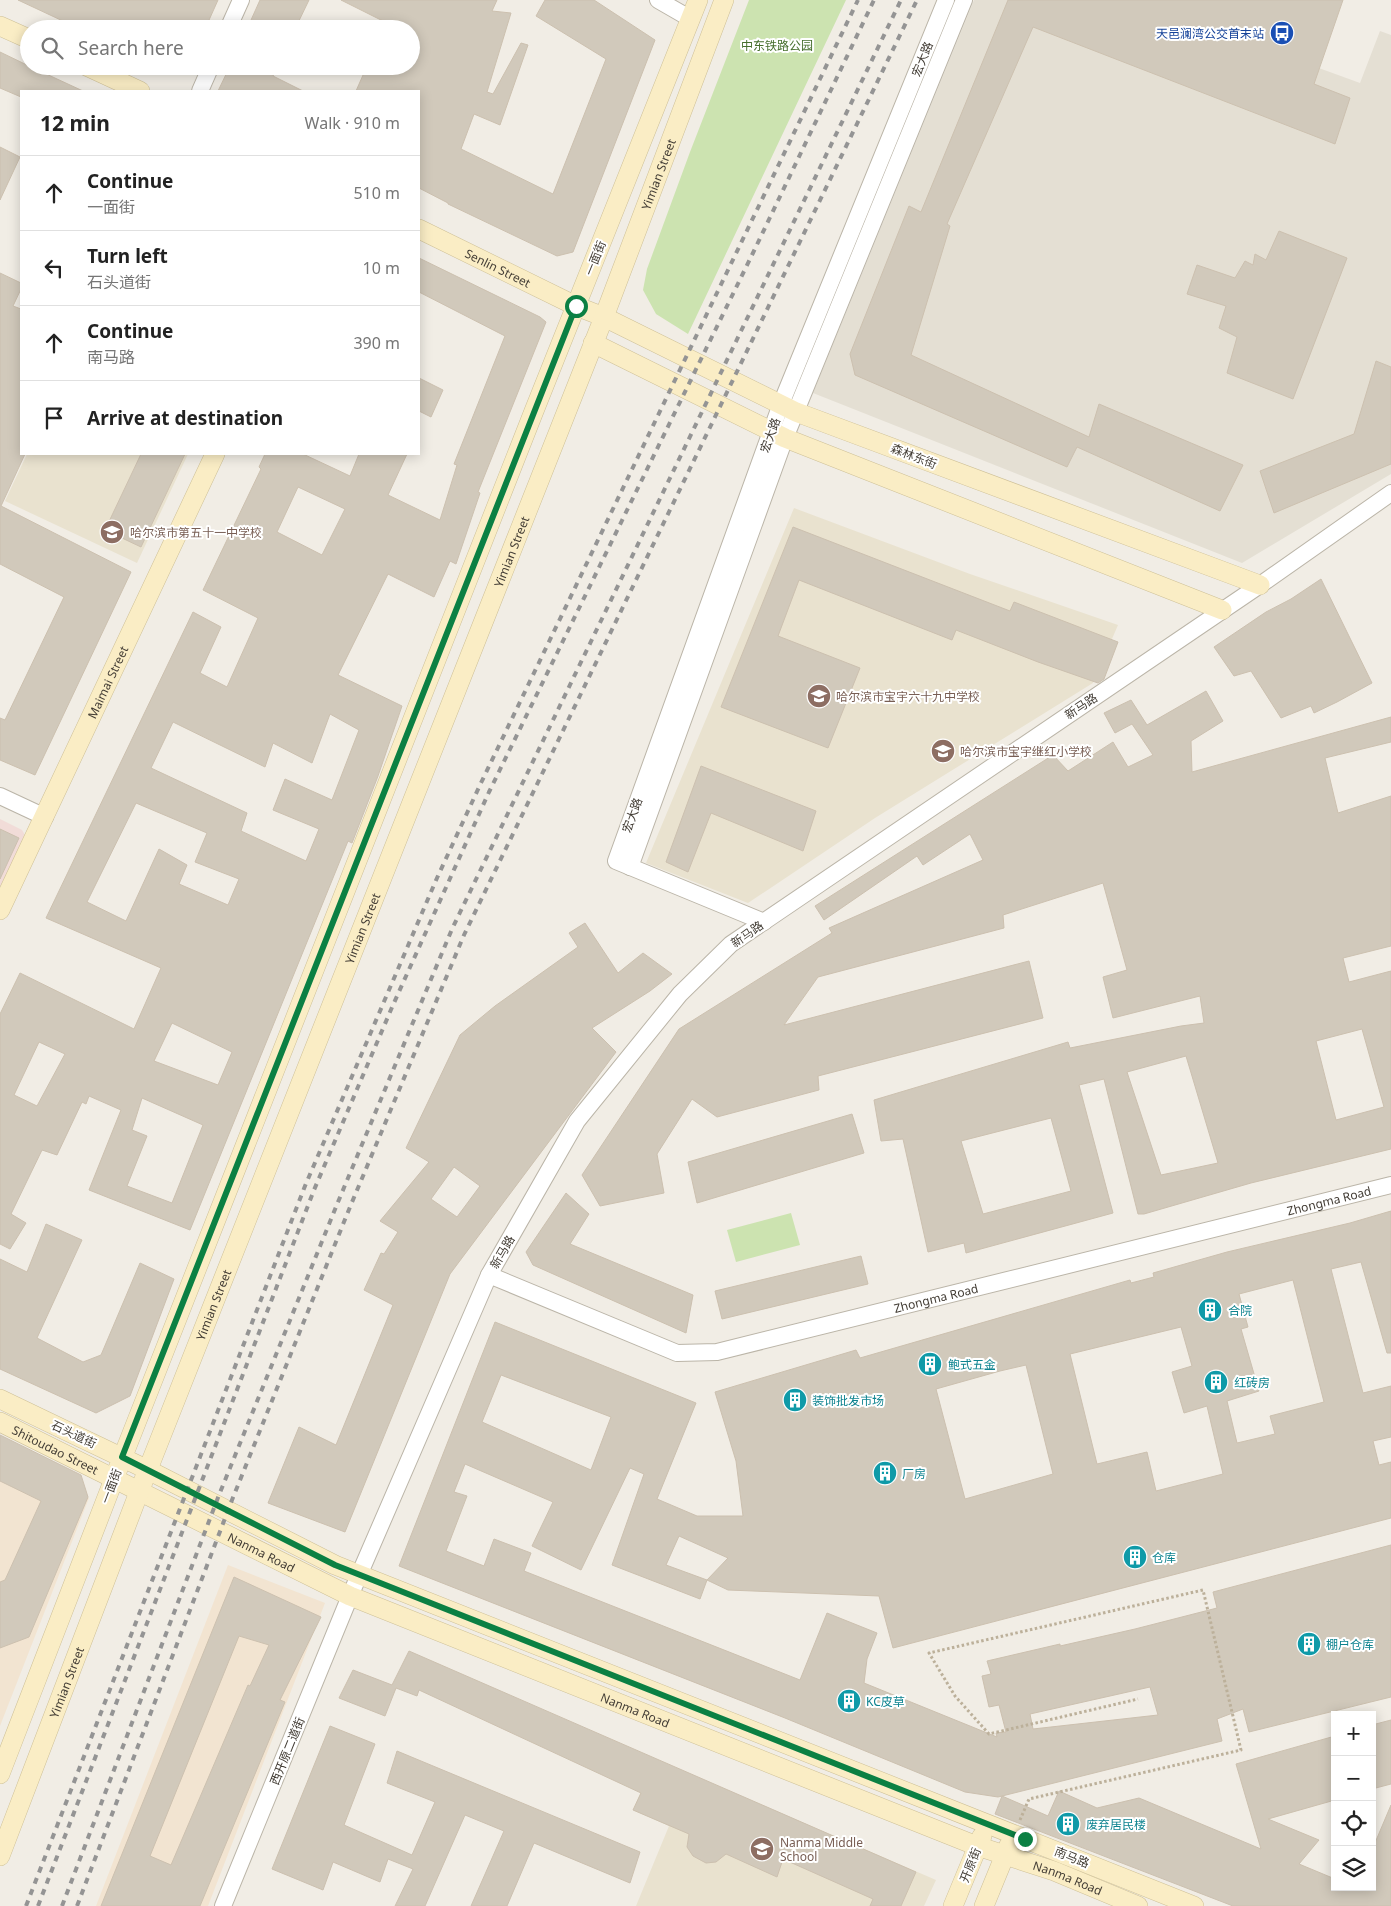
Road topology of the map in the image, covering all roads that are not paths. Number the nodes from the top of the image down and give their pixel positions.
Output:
1 (241, 0) edge
2 (658, 0) edge
3 (698, 0) edge
4 (724, 0) edge
5 (946, 0) edge
6 (964, 0) edge
7 (691, 19) junction
8 (232, 20) edge
9 (0, 26) edge
10 (20, 35) edge
11 (105, 75) edge
12 (207, 75) edge
13 (138, 90) edge
14 (200, 90) edge
15 (420, 229) edge
16 (576, 306) junction
17 (604, 317) junction
18 (593, 343) junction
19 (789, 408) junction
20 (778, 435) junction
21 (215, 455) edge
22 (1391, 493) edge
23 (1260, 585) junction
24 (1222, 610) junction
25 (0, 796) edge
26 (45, 817) junction
27 (0, 910) edge
28 (764, 922) junction
29 (1391, 1185) edge
30 (489, 1275) junction
31 (0, 1399) edge
32 (0, 1422) edge
33 (122, 1457) junction
34 (148, 1470) junction
35 (114, 1479) junction
36 (139, 1492) junction
37 (360, 1574) junction
38 (350, 1596) junction
39 (0, 1774) edge
40 (987, 1823) junction
41 (1014, 1834) junction
42 (977, 1846) junction
43 (0, 1856) edge
44 (1004, 1856) junction
45 (223, 1906) edge
46 (953, 1906) edge
47 (984, 1906) edge
48 (1138, 1906) edge
49 (1194, 1906) edge

1 - 8 street
2 - 7 street
3 - 7 main road, 一面街
4 - 17 main road, Yimian Street
5 - 19 street, 宏大路
6 - 19 street, 宏大路
7 - 16 main road, 一面街
9 - 10 main road
11 - 13 main road
12 - 14 street
15 - 16 main road, Senlin Street
16 - 17 main road, 森林东街
16 - 33 main road, 一面街
17 - 18 main road, Yimian Street
17 - 19 main road, 森林东街
18 - 20 main road
18 - 34 main road, Yimian Street
19 - 20 street, 宏大路
19 - 23 main road, 森林东街
20 - 24 main road
20 - 28 street, 宏大路
21 - 26 main road, Maimai Street
22 - 23 street, 新马路
23 - 24 street, 新马路
24 - 28 street, 新马路
25 - 26 street
26 - 27 main road, Maimai Street
28 - 30 street, 新马路
29 - 30 street, Zhongma Road
30 - 37 street, 新马路
31 - 33 main road, 石头道街
32 - 35 main road, Shitoudao Street
33 - 34 main road, 石头道街
33 - 35 main road, 一面街
34 - 36 main road, Yimian Street
34 - 37 main road, 南马路
35 - 36 main road, Shitoudao Street
35 - 39 main road, 一面街
36 - 38 main road, Nanma Road
36 - 43 main road, Yimian Street
37 - 38 street, 新马路
37 - 40 main road, 南马路
38 - 42 main road, Nanma Road
38 - 45 street, 西开原二道街
40 - 41 main road, 南马路
40 - 42 main road, 开原街
41 - 44 main road
41 - 49 main road, 南马路
42 - 44 main road, Nanma Road
42 - 46 main road, 开原街
44 - 47 main road
44 - 48 main road, Nanma Road

